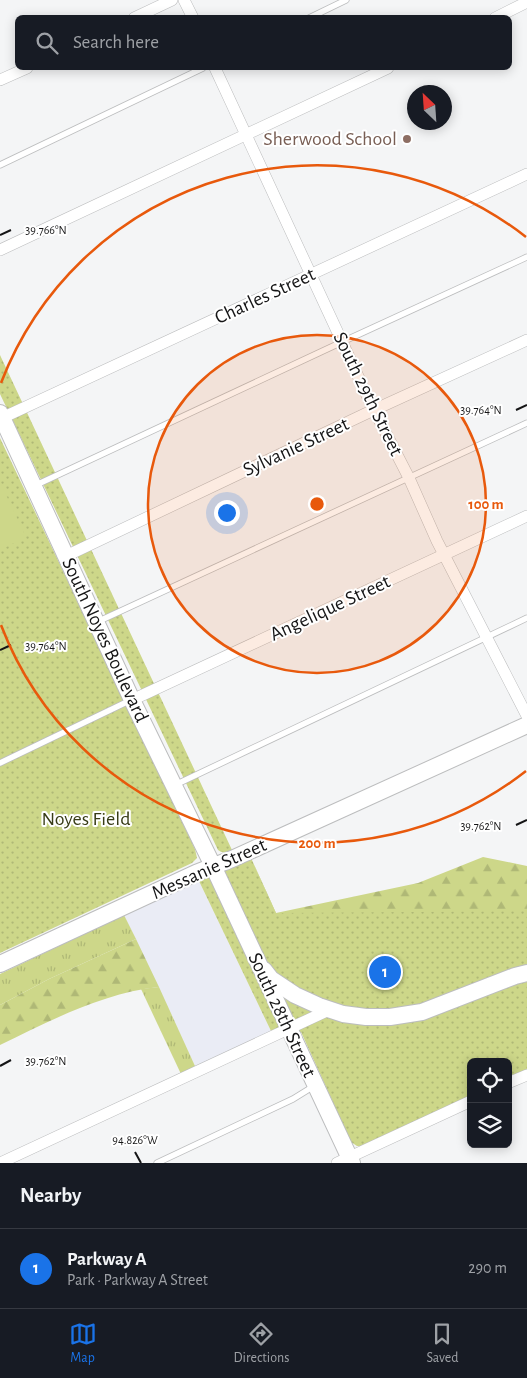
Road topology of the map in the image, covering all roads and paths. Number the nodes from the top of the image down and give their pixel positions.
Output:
1 (172, 0) edge
2 (184, 0) edge
3 (346, 0) edge
4 (527, 2) edge
5 (140, 15) edge
6 (191, 15) edge
7 (315, 15) edge
8 (501, 15) edge
9 (22, 70) edge
10 (199, 70) edge
11 (217, 70) edge
12 (384, 70) edge
13 (0, 80) edge
14 (246, 134) junction
15 (0, 165) edge
16 (527, 174) edge
17 (0, 250) edge
18 (527, 258) edge
19 (311, 274) junction
20 (527, 340) edge
21 (342, 342) junction
22 (375, 410) junction
23 (1, 416) edge
24 (527, 423) edge
25 (409, 478) junction
26 (34, 486) junction
27 (527, 516) edge
28 (444, 554) junction
29 (66, 556) junction
30 (527, 618) edge
31 (97, 622) junction
32 (486, 637) junction
33 (132, 700) junction
34 (527, 716) edge
35 (527, 725) edge
36 (0, 763) edge
37 (173, 786) junction
38 (213, 866) junction
39 (256, 960) junction
40 (0, 964) edge
41 (527, 973) edge
42 (329, 1010) junction
43 (288, 1029) junction
44 (527, 1074) edge
45 (512, 1081) edge
46 (314, 1086) junction
47 (467, 1103) edge
48 (346, 1161) edge
49 (0, 1162) edge
50 (157, 1163) edge

1 - 5 street
2 - 6 street
3 - 7 lane
4 - 8 street
9 - 13 street
10 - 15 lane
11 - 14 street, South 29th Street
12 - 14 street
14 - 17 street
14 - 19 street, South 29th Street
16 - 19 street, Charles Street
18 - 21 lane
19 - 21 street, South 29th Street
19 - 23 street, Charles Street
20 - 22 street, Sylvanie Street
21 - 22 street, South 29th Street
21 - 26 lane
22 - 25 street, South 29th Street
22 - 29 street, Sylvanie Street
23 - 26 street, South Noyes Boulevard
24 - 25 lane
25 - 28 street, South 29th Street
25 - 31 lane
26 - 29 street, South Noyes Boulevard
27 - 28 street, Angelique Street
28 - 32 street, South 29th Street
28 - 33 street, Angelique Street
29 - 31 street, South Noyes Boulevard
30 - 32 lane
31 - 33 street, South Noyes Boulevard
32 - 34 street, South 29th Street
32 - 37 lane
33 - 36 lane
33 - 37 street, South Noyes Boulevard
35 - 38 street, Messanie Street
37 - 38 street, South Noyes Boulevard
38 - 39 street, South 28th Street
38 - 40 street, Messanie Street
39 - 42 street
39 - 43 street, South 28th Street
41 - 42 street
42 - 43 street
43 - 46 street, South 28th Street
43 - 49 street
44 - 45 street
46 - 48 street, South 28th Street
46 - 50 lane
47 - 48 street

